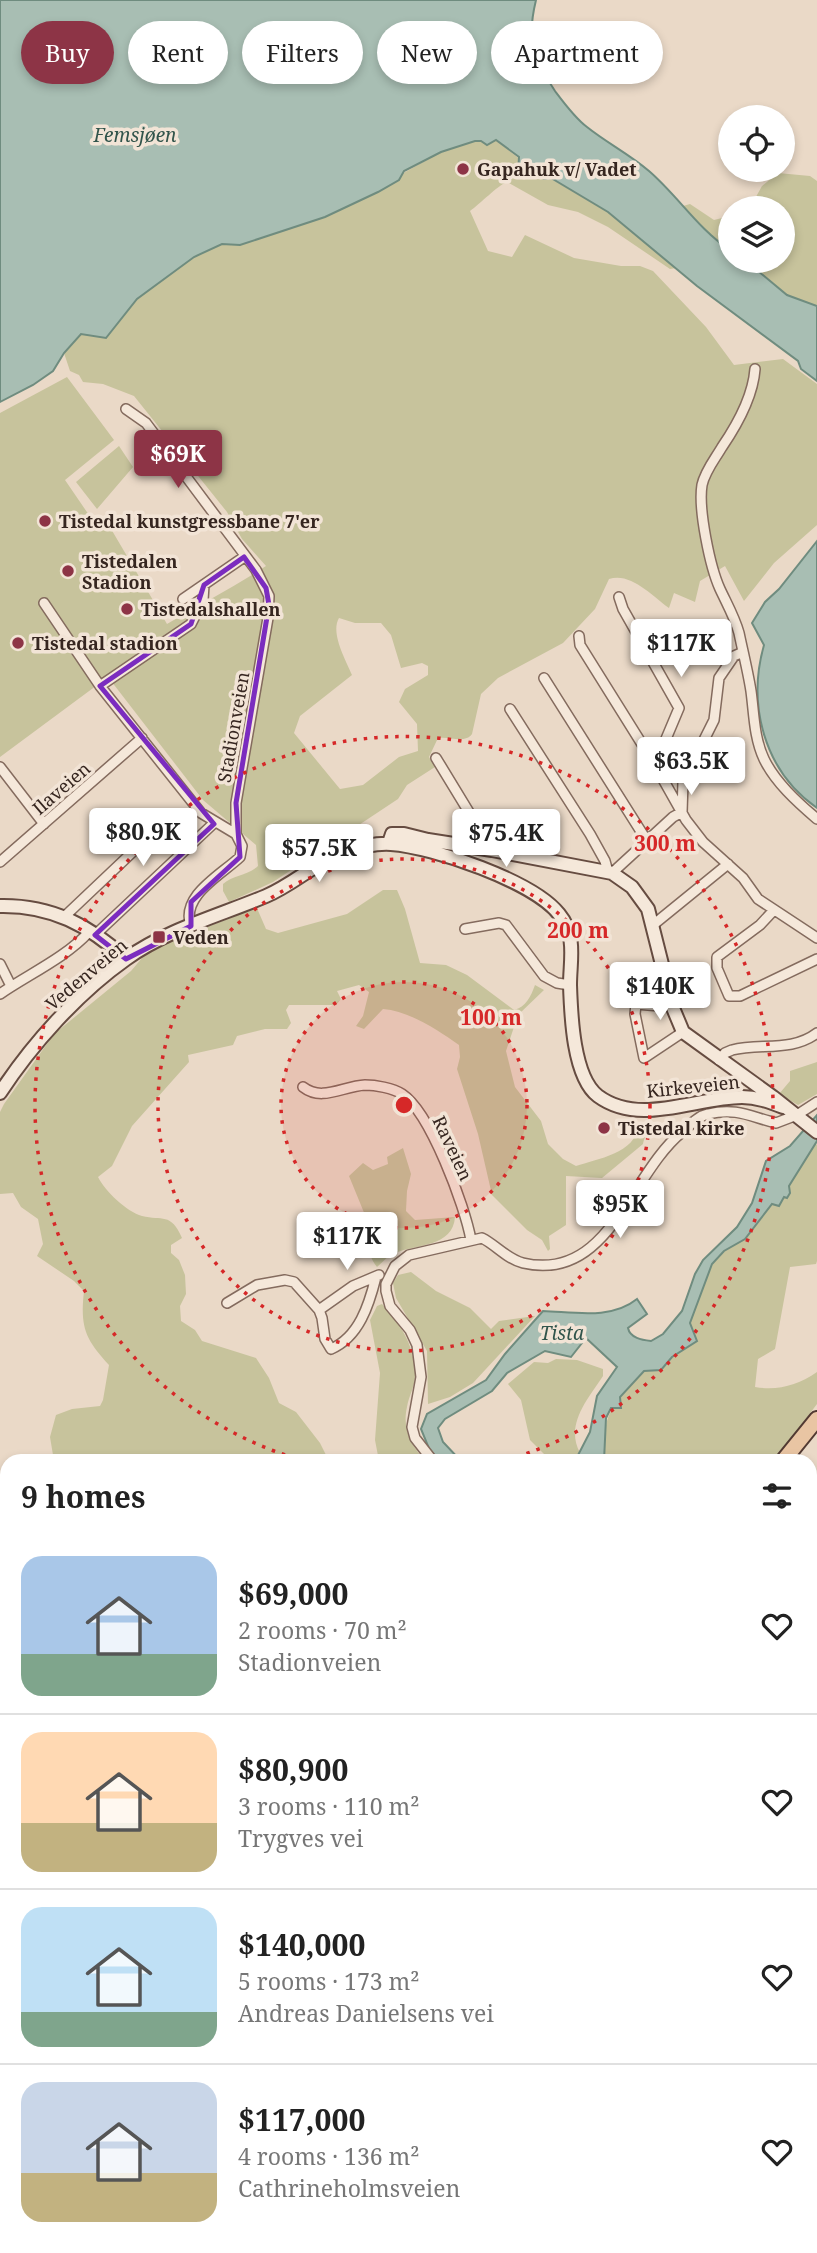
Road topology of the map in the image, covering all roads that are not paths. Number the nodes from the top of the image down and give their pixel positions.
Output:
1 (755, 369) dead end
2 (126, 409) dead end
3 (244, 556) junction
4 (204, 586) junction
5 (619, 597) dead end
6 (183, 599) dead end
7 (44, 603) dead end
8 (579, 636) dead end
9 (743, 652) junction
10 (544, 678) dead end
11 (100, 686) junction
12 (510, 709) dead end
13 (142, 738) junction
14 (436, 758) dead end
15 (655, 765) junction
16 (0, 767) edge
17 (682, 812) junction
18 (817, 818) edge
19 (214, 822) junction
20 (44, 824) junction
21 (160, 826) dead end
22 (236, 834) junction
23 (647, 841) junction
24 (388, 844) junction
25 (492, 850) junction
26 (0, 862) edge
27 (728, 864) junction
28 (610, 872) junction
29 (0, 906) edge
30 (774, 911) junction
31 (64, 917) junction
32 (653, 925) junction
33 (191, 926) junction
34 (465, 929) dead end
35 (92, 933) junction
36 (817, 938) edge
37 (126, 959) junction
38 (817, 959) edge
39 (0, 964) edge
40 (570, 985) junction
41 (11, 986) junction
42 (0, 994) edge
43 (671, 1003) junction
44 (683, 1032) junction
45 (817, 1033) edge
46 (719, 1060) junction
47 (303, 1087) dead end
48 (0, 1093) edge
49 (817, 1101) edge
50 (783, 1107) junction
51 (801, 1119) junction
52 (817, 1132) edge
53 (471, 1240) junction
54 (391, 1271) junction
55 (376, 1277) junction
56 (227, 1303) dead end
57 (319, 1310) junction
58 (817, 1419) edge
59 (428, 1454) edge
60 (789, 1454) edge

1 - 9 street
2 - 3 street, Stadionveien
3 - 4 street
3 - 22 street, Stadionveien
4 - 6 street
4 - 11 street
5 - 15 street
7 - 11 street
8 - 15 street
9 - 17 street
9 - 18 street
10 - 23 street
11 - 13 street
12 - 28 street
13 - 19 street
13 - 20 street, Ilaveien
14 - 25 street
15 - 17 street
16 - 20 street
17 - 23 street
17 - 27 street
19 - 22 street
19 - 35 street
20 - 26 street, Ilaveien
21 - 31 street
22 - 33 street
23 - 28 street
24 - 25 main road
24 - 33 main road, Vedenveien
24 - 40 main road, Kirkeveien
25 - 28 main road
27 - 30 street
27 - 32 street
28 - 32 main road
29 - 31 main road
30 - 36 street
30 - 38 street
31 - 35 main road
32 - 43 main road
33 - 37 main road, Vedenveien
34 - 40 street
35 - 37 main road
35 - 41 street
37 - 48 main road, Vedenveien
39 - 41 street
40 - 50 main road, Kirkeveien
41 - 42 street
43 - 44 main road
43 - 44 street
44 - 46 main road
45 - 46 street
46 - 50 main road
47 - 53 street, Raveien
49 - 51 street
50 - 51 main road
51 - 52 main road
51 - 53 street
53 - 54 street
54 - 55 street
54 - 59 street
55 - 57 street
55 - 57 street
56 - 57 street
58 - 60 main road

